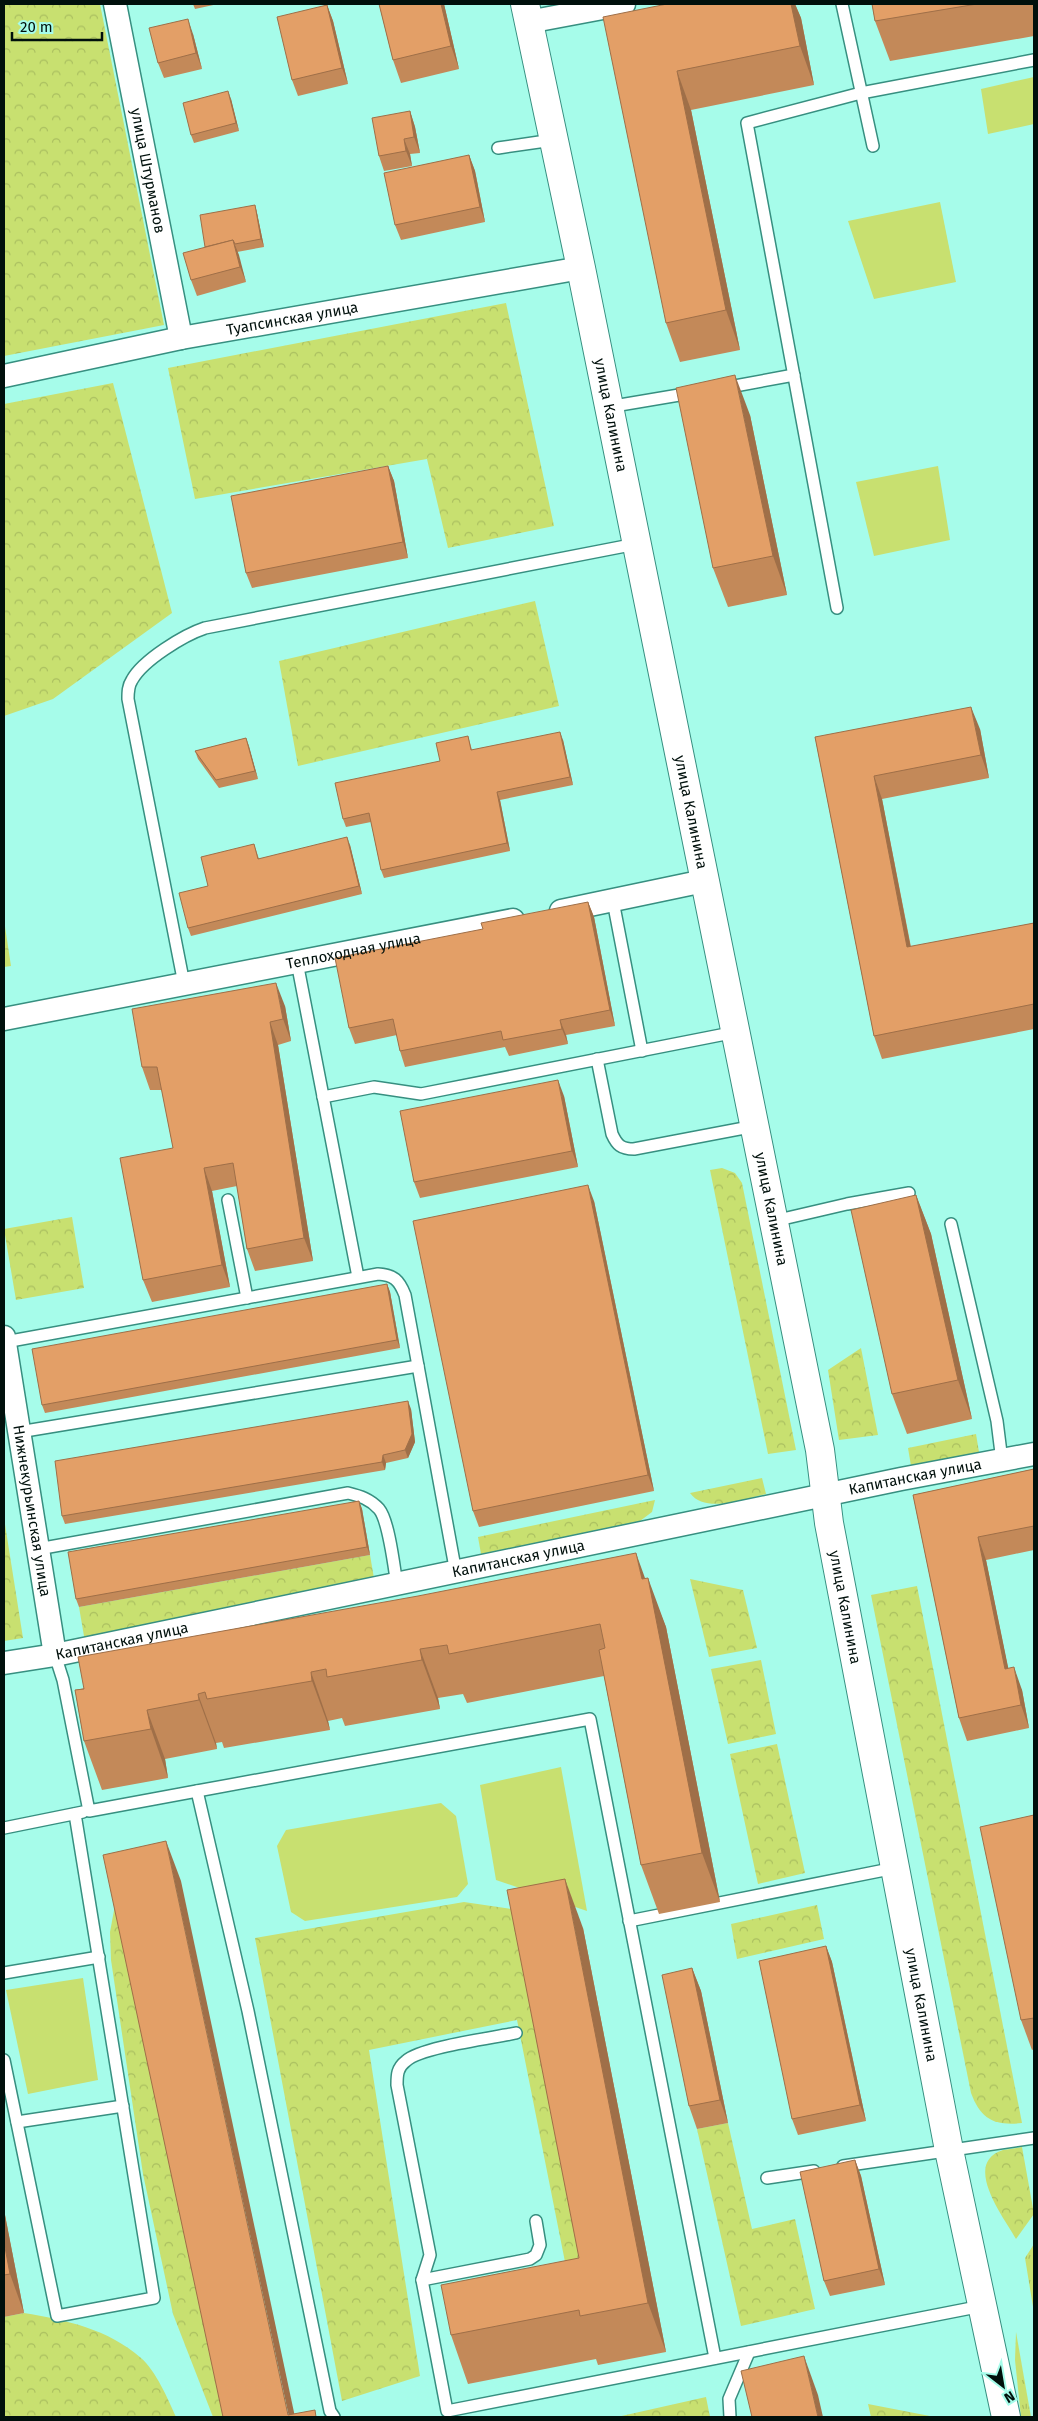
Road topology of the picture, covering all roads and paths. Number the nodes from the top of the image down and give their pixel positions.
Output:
1 (116, 4) edge
2 (624, 4) edge
3 (842, 4) edge
4 (526, 13) edge
5 (1034, 60) edge
6 (861, 93) junction
7 (553, 140) junction
8 (873, 146) dead end
9 (498, 148) dead end
10 (581, 268) junction
11 (182, 338) junction
12 (4, 376) edge
13 (794, 376) junction
14 (608, 407) junction
15 (636, 544) junction
16 (837, 608) dead end
17 (704, 881) junction
18 (613, 901) junction
19 (297, 962) junction
20 (184, 984) junction
21 (4, 1019) edge
22 (736, 1032) junction
23 (642, 1050) junction
24 (597, 1059) junction
25 (323, 1097) junction
26 (755, 1126) junction
27 (909, 1193) dead end
28 (228, 1200) dead end
29 (774, 1221) junction
30 (951, 1224) dead end
31 (358, 1277) junction
32 (246, 1298) junction
33 (4, 1340) edge
34 (418, 1366) junction
35 (19, 1432) junction
36 (1034, 1454) edge
37 (1002, 1460) junction
38 (825, 1496) junction
39 (38, 1548) junction
40 (456, 1572) junction
41 (397, 1585) junction
42 (55, 1655) junction
43 (4, 1663) edge
44 (197, 1791) junction
45 (89, 1811) junction
46 (76, 1814) junction
47 (4, 1828) edge
48 (896, 1868) junction
49 (629, 1921) junction
50 (99, 1957) junction
51 (4, 1973) edge
52 (516, 2034) dead end
53 (4, 2060) edge
54 (123, 2106) junction
55 (17, 2122) junction
56 (1034, 2138) edge
57 (949, 2150) junction
58 (767, 2178) dead end
59 (536, 2221) dead end
60 (422, 2280) junction
61 (983, 2306) junction
62 (749, 2352) junction
63 (715, 2358) junction
64 (445, 2414) edge
65 (334, 2417) edge
66 (730, 2417) edge
67 (1006, 2417) edge

1 - 11 street, улица Штурманов
2 - 4 street
3 - 6 lane
4 - 7 main road, улица Калинина
5 - 6 lane
6 - 8 lane
6 - 13 lane
7 - 9 lane
7 - 10 main road, улица Калинина
10 - 11 street, Туапсинская улица
10 - 14 main road, улица Калинина
11 - 12 street, Туапсинская улица
13 - 14 lane
13 - 16 lane
14 - 15 main road, улица Калинина
15 - 17 main road, улица Калинина
15 - 20 lane
17 - 18 street, Теплоходная улица
17 - 22 main road, улица Калинина
18 - 19 street, Теплоходная улица
18 - 23 lane
19 - 20 street, Теплоходная улица
19 - 25 lane
20 - 21 street, Теплоходная улица
22 - 23 lane
22 - 26 main road, улица Калинина
23 - 24 lane
24 - 25 lane
24 - 26 lane
25 - 31 lane
26 - 29 main road, улица Калинина
27 - 29 lane
28 - 32 lane
29 - 38 main road, улица Калинина
30 - 37 lane
31 - 32 lane
31 - 34 lane
32 - 33 lane
33 - 35 street, Нижнекурьинская улица
34 - 35 lane
34 - 40 lane
35 - 39 street, Нижнекурьинская улица
36 - 37 street, Капитанская улица
37 - 38 street, Капитанская улица
38 - 40 street, Капитанская улица
38 - 48 main road, улица Калинина
39 - 41 lane
39 - 42 street, Нижнекурьинская улица
40 - 41 street, Капитанская улица
41 - 42 street, Капитанская улица
42 - 43 street, Капитанская улица
42 - 45 lane
44 - 45 lane
44 - 49 lane
44 - 65 lane
45 - 46 lane
46 - 47 lane
46 - 50 lane
48 - 49 lane
48 - 57 main road, улица Калинина
49 - 63 lane
50 - 51 lane
50 - 54 lane
52 - 60 lane
53 - 55 lane
54 - 55 lane
54 - 55 lane
56 - 57 lane
57 - 58 lane
57 - 61 main road, улица Калинина
59 - 60 lane
60 - 64 lane
61 - 62 lane
61 - 67 main road, улица Калинина
62 - 63 lane
62 - 66 lane
63 - 64 lane

